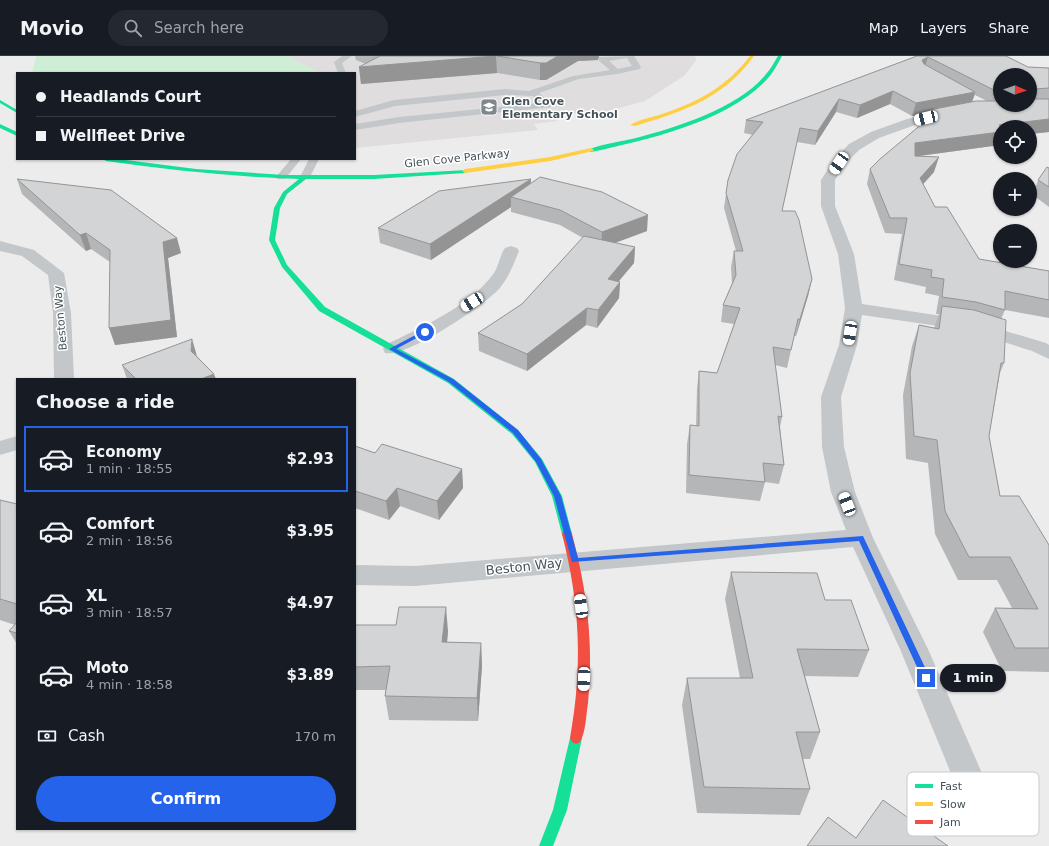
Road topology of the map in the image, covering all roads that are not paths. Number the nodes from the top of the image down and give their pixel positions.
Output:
1 (348, 56) edge
2 (626, 56) edge
3 (630, 56) edge
4 (752, 56) edge
5 (780, 56) edge
6 (342, 72) edge
7 (617, 72) junction
8 (532, 93) junction
9 (0, 101) edge
10 (975, 110) edge
11 (16, 111) edge
12 (357, 111) edge
13 (380, 123) junction
14 (0, 126) edge
15 (356, 127) edge
16 (623, 128) dead end
17 (16, 134) edge
18 (111, 160) edge
19 (294, 162) edge
20 (314, 163) edge
21 (279, 164) dead end
22 (281, 177) junction
23 (305, 177) junction
24 (285, 193) junction
25 (0, 246) edge
26 (511, 251) dead end
27 (854, 308) junction
28 (392, 349) junction
29 (1049, 353) edge
30 (64, 378) edge
31 (16, 443) edge
32 (0, 448) edge
33 (861, 538) junction
34 (575, 560) junction
35 (356, 575) edge
36 (965, 772) edge
37 (546, 846) edge

1 - 6 lane
2 - 7 lane
3 - 7 lane
4 - 16 main road
5 - 23 main road, Glen Cove Parkway
7 - 8 lane
8 - 12 lane
8 - 13 lane
9 - 11 main road
10 - 27 street
12 - 13 lane
13 - 15 lane
14 - 17 main road
18 - 22 main road, Glen Cove Parkway
19 - 20 main road
19 - 21 main road
19 - 22 lane
20 - 23 lane
22 - 23 main road, Glen Cove Parkway
22 - 24 main road
23 - 24 main road
24 - 28 main road
25 - 30 street, Beston Way
26 - 28 street
27 - 29 street
27 - 33 street
28 - 34 main road
31 - 32 street
33 - 34 street, Beston Way
33 - 36 street
34 - 35 street, Beston Way
34 - 37 main road

